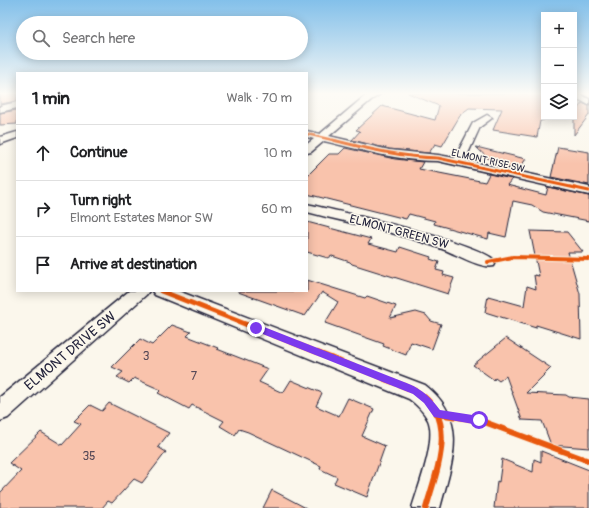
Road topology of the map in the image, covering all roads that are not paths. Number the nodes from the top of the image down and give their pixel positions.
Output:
1 (346, 117) edge
2 (487, 118) dead end
3 (308, 134) edge
4 (16, 135) edge
5 (322, 137) junction
6 (0, 141) edge
7 (308, 149) edge
8 (458, 162) junction
9 (589, 192) edge
10 (308, 208) edge
11 (488, 262) dead end
12 (139, 292) edge
13 (164, 292) edge
14 (0, 411) edge
15 (426, 508) edge

1 - 5 street
2 - 8 street
3 - 5 street, ELMONT RISE SW
4 - 6 street
5 - 7 street
5 - 8 street, ELMONT RISE SW
8 - 9 street, ELMONT RISE SW
10 - 11 street, ELMONT GREEN SW
12 - 14 street, ELMONT DRIVE SW
13 - 15 street

